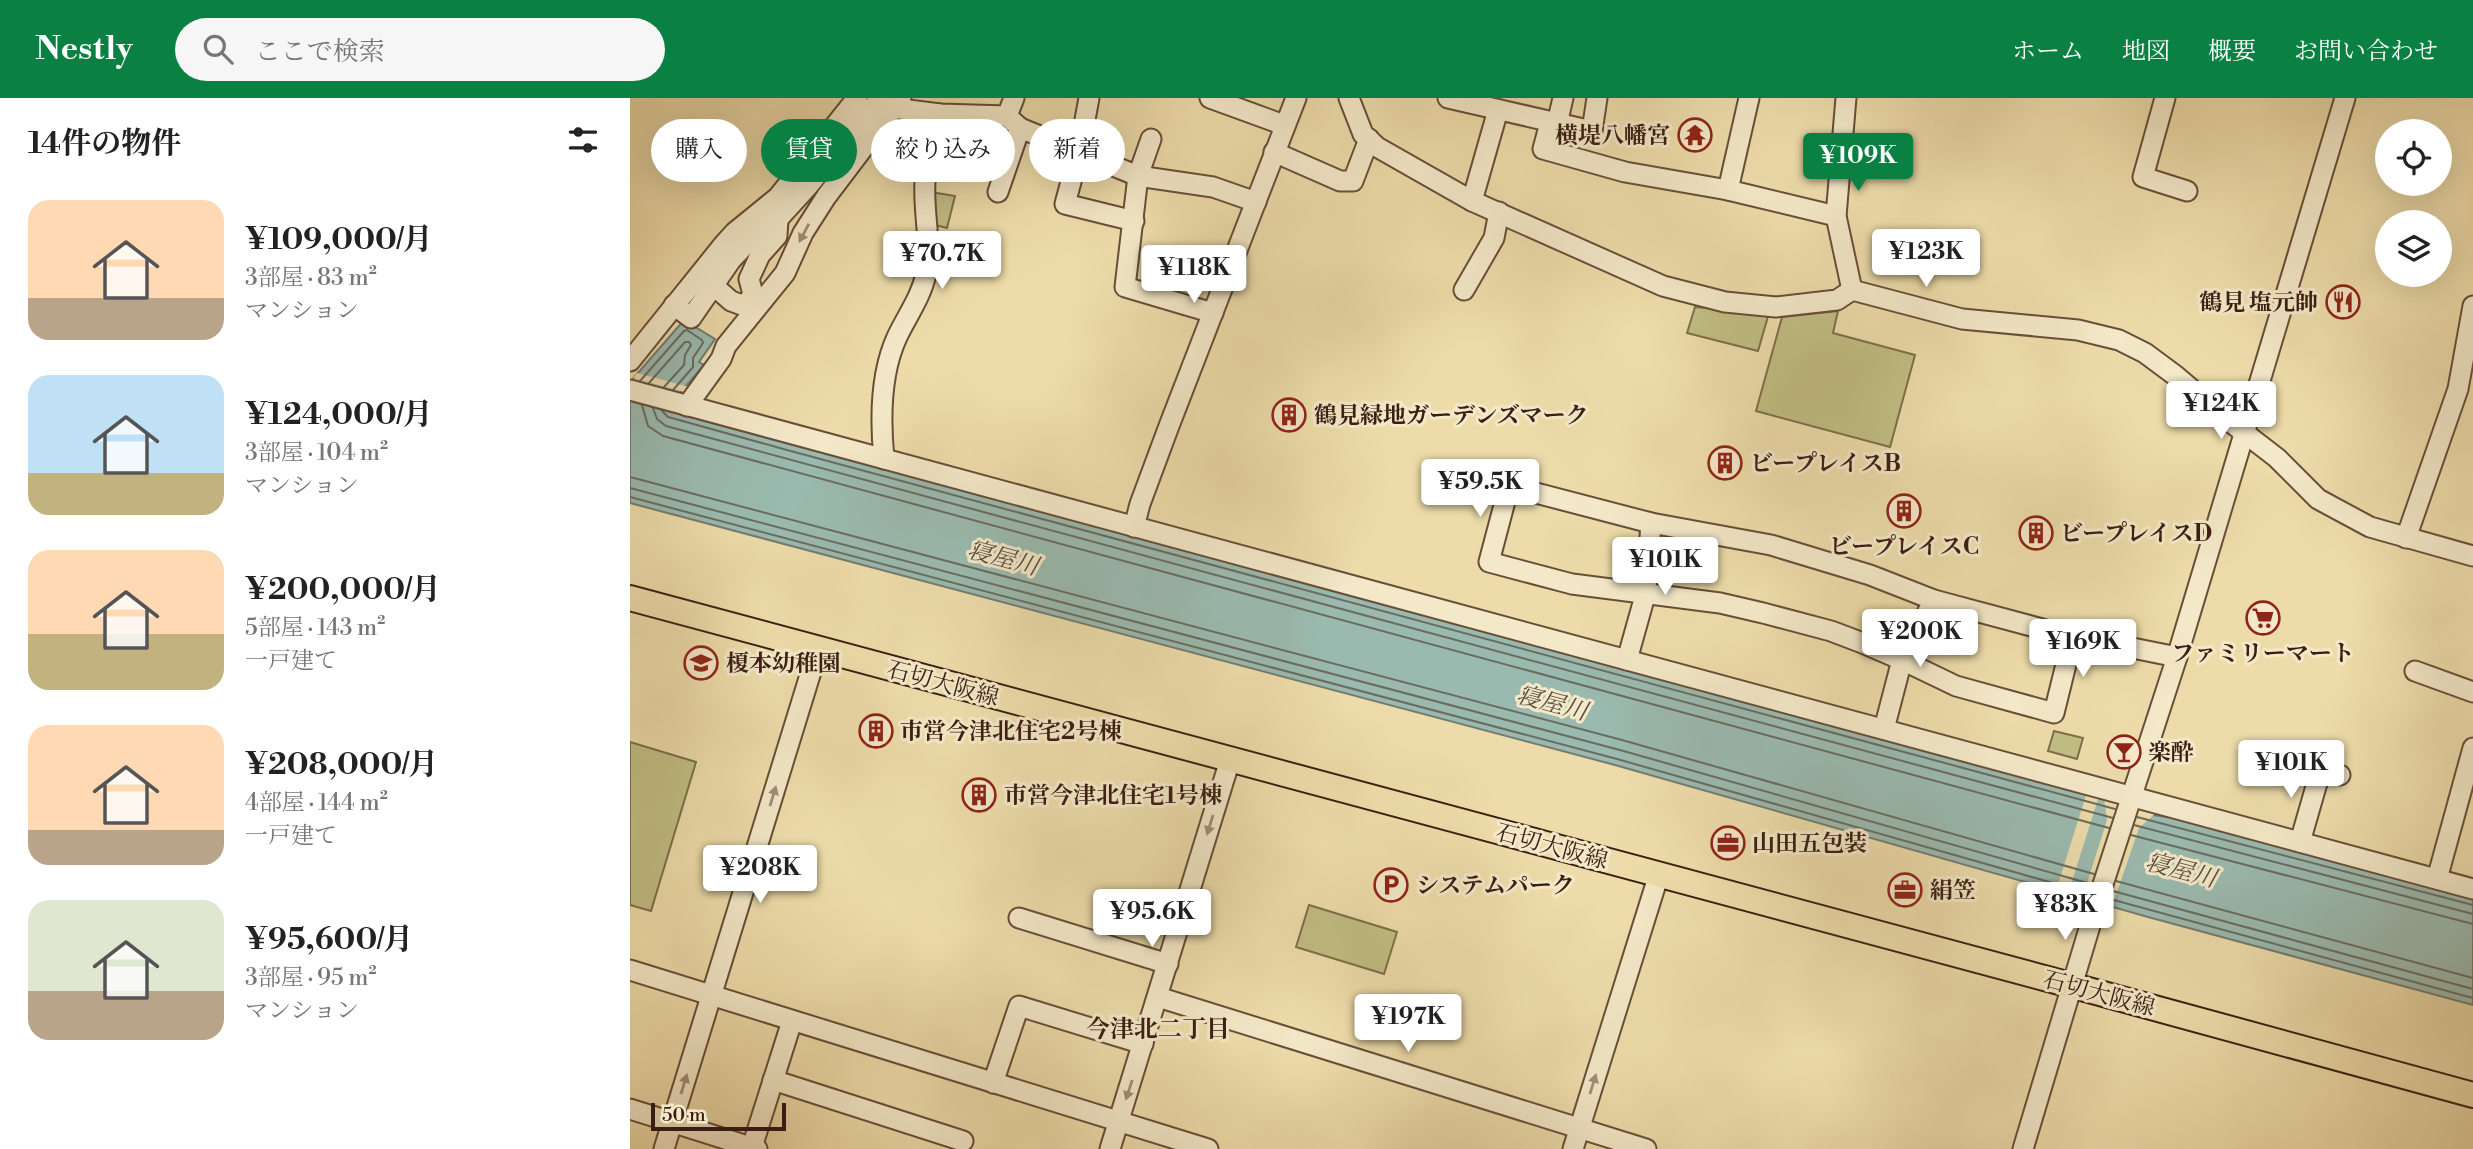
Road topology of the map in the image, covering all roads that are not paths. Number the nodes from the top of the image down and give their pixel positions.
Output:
1 (857, 98) edge
2 (1089, 98) edge
3 (1209, 98) edge
4 (1296, 98) edge
5 (1349, 98) edge
6 (1448, 98) edge
7 (1563, 98) edge
8 (1597, 98) edge
9 (1749, 98) edge
10 (1846, 98) edge
11 (2165, 98) edge
12 (2345, 98) edge
13 (891, 101) edge
14 (1471, 101) edge
15 (1498, 110) junction
16 (940, 114) junction
17 (1014, 114) edge
18 (1085, 119) edge
19 (1553, 123) junction
20 (1284, 125) junction
21 (1151, 139) dead end
22 (1369, 139) junction
23 (1273, 152) junction
24 (1125, 171) edge
25 (1138, 176) junction
26 (1071, 182) edge
27 (810, 185) junction
28 (1728, 190) junction
29 (2188, 191) dead end
30 (998, 192) dead end
31 (826, 197) junction
32 (1472, 201) junction
33 (1256, 202) junction
34 (1499, 212) junction
35 (1836, 216) junction
36 (778, 219) junction
37 (1134, 222) junction
38 (714, 286) junction
39 (1464, 290) dead end
40 (1852, 290) junction
41 (674, 305) junction
42 (2473, 306) edge
43 (1213, 313) junction
44 (630, 361) edge
45 (630, 390) edge
46 (680, 404) junction
47 (2244, 431) junction
48 (884, 459) junction
49 (1651, 523) junction
50 (1134, 527) junction
51 (2406, 538) junction
52 (2473, 556) edge
53 (1646, 592) junction
54 (630, 598) edge
55 (1934, 600) junction
56 (2073, 636) junction
57 (818, 649) junction
58 (2177, 657) junction
59 (1627, 660) junction
60 (1902, 660) junction
61 (2415, 671) dead end
62 (2473, 692) edge
63 (1884, 729) junction
64 (2473, 748) edge
65 (1230, 760) junction
66 (2301, 764) dead end
67 (2470, 769) edge
68 (2130, 800) junction
69 (2300, 842) junction
70 (1659, 874) junction
71 (2437, 879) junction
72 (2473, 889) edge
73 (1019, 918) dead end
74 (1168, 964) junction
75 (630, 970) edge
76 (2074, 986) junction
77 (711, 996) junction
78 (1158, 997) junction
79 (792, 1021) junction
80 (1143, 1044) junction
81 (773, 1080) junction
82 (993, 1083) junction
83 (2473, 1095) edge
84 (630, 1109) edge
85 (672, 1122) junction
86 (1118, 1122) junction
87 (1580, 1128) junction
88 (963, 1141) dead end
89 (754, 1148) edge
90 (664, 1149) edge
91 (1110, 1149) edge
92 (1208, 1149) edge
93 (1573, 1149) edge
94 (1646, 1149) edge
95 (2023, 1149) edge

1 - 41 street
2 - 18 street
3 - 20 street
4 - 20 street
5 - 22 street
6 - 14 street
7 - 19 street
8 - 19 street
9 - 28 street
10 - 35 street
11 - 29 street
12 - 47 street
13 - 16 street
13 - 27 street
13 - 31 street
14 - 15 street
15 - 19 street
15 - 32 street
16 - 17 street
16 - 48 street
17 - 30 street
19 - 28 street
20 - 23 street
21 - 25 street
22 - 23 street
22 - 32 street
23 - 33 street
24 - 25 street
25 - 33 street
25 - 37 street
26 - 37 street
27 - 31 street
27 - 36 street
28 - 35 street
31 -> 46 street
32 - 34 street
33 - 43 street
34 - 39 street
34 - 40 street
35 - 40 street
36 - 38 street
36 - 38 street
37 - 43 street
38 - 41 street
40 - 47 street
41 - 44 street
42 - 51 street
43 - 50 street
45 - 46 street
46 - 48 street
47 - 51 street
47 - 58 street
48 - 50 street
49 - 53 street
49 - 53 street
49 - 55 street
50 - 59 street
51 - 52 street
53 - 59 street
53 - 60 street
54 - 57 main road, 石切大阪線
55 - 56 street
55 - 60 street
56 - 58 street
56 - 60 street
57 - 65 main road, 石切大阪線
77 -> 57 street
58 - 68 street
59 - 63 street
60 - 63 street
61 - 62 street
63 - 68 street
64 - 67 street
65 - 70 main road, 石切大阪線
65 -> 74 street
66 - 69 street
67 - 71 street
68 - 69 street
68 - 76 street
69 - 71 street
70 - 76 main road, 石切大阪線
87 -> 70 street
71 - 72 street
73 - 74 street
74 - 78 street
75 - 77 street
76 - 83 main road, 石切大阪線
76 - 95 street
77 - 79 street
85 -> 77 street
78 - 80 street
78 - 87 street
79 - 81 street
79 - 82 street
80 - 82 street
80 -> 86 street
81 - 88 street
81 - 89 street
82 - 86 street
84 - 85 street
85 - 89 street
85 - 90 street
86 - 91 street
86 - 92 street
87 - 93 street
87 - 94 street

